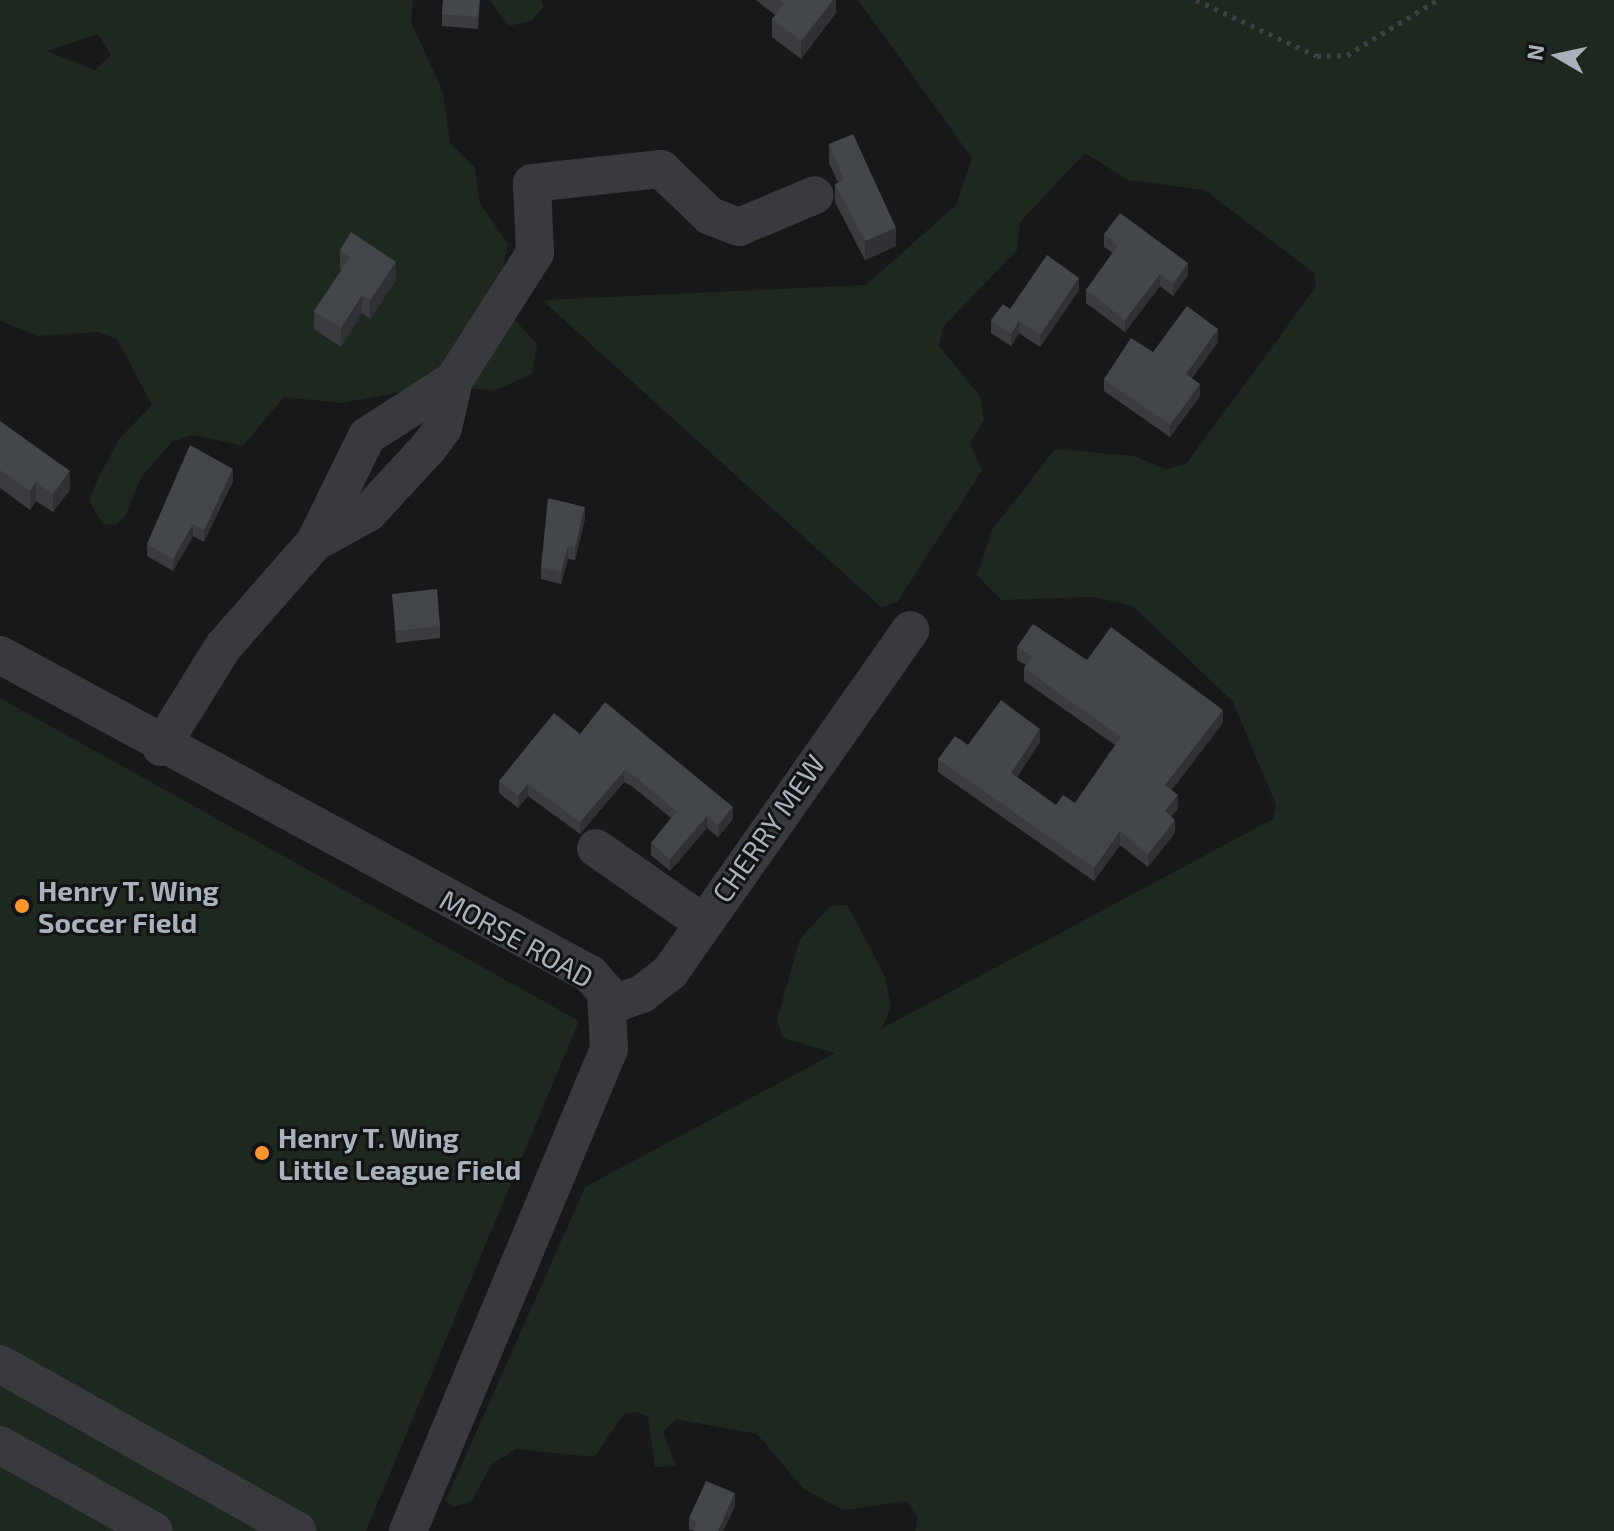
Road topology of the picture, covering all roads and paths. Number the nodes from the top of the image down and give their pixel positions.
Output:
1 (1196, 0) edge
2 (1437, 0) edge
3 (815, 195) dead end
4 (454, 380) junction
5 (315, 542) junction
6 (910, 630) dead end
7 (0, 655) edge
8 (161, 747) junction
9 (596, 848) dead end
10 (702, 922) junction
11 (610, 1005) junction
12 (0, 1364) edge
13 (0, 1445) edge
14 (154, 1531) edge
15 (297, 1531) edge
16 (408, 1531) edge

1 - 2 path
3 - 4 street
4 - 5 street
4 - 5 street
5 - 8 street
6 - 10 street, CHERRY MEW
7 - 8 street, MORSE ROAD
8 - 11 street, MORSE ROAD
9 - 10 street
10 - 11 street, CHERRY MEW
11 - 16 street, MORSE ROAD
12 - 15 street
13 - 14 street

